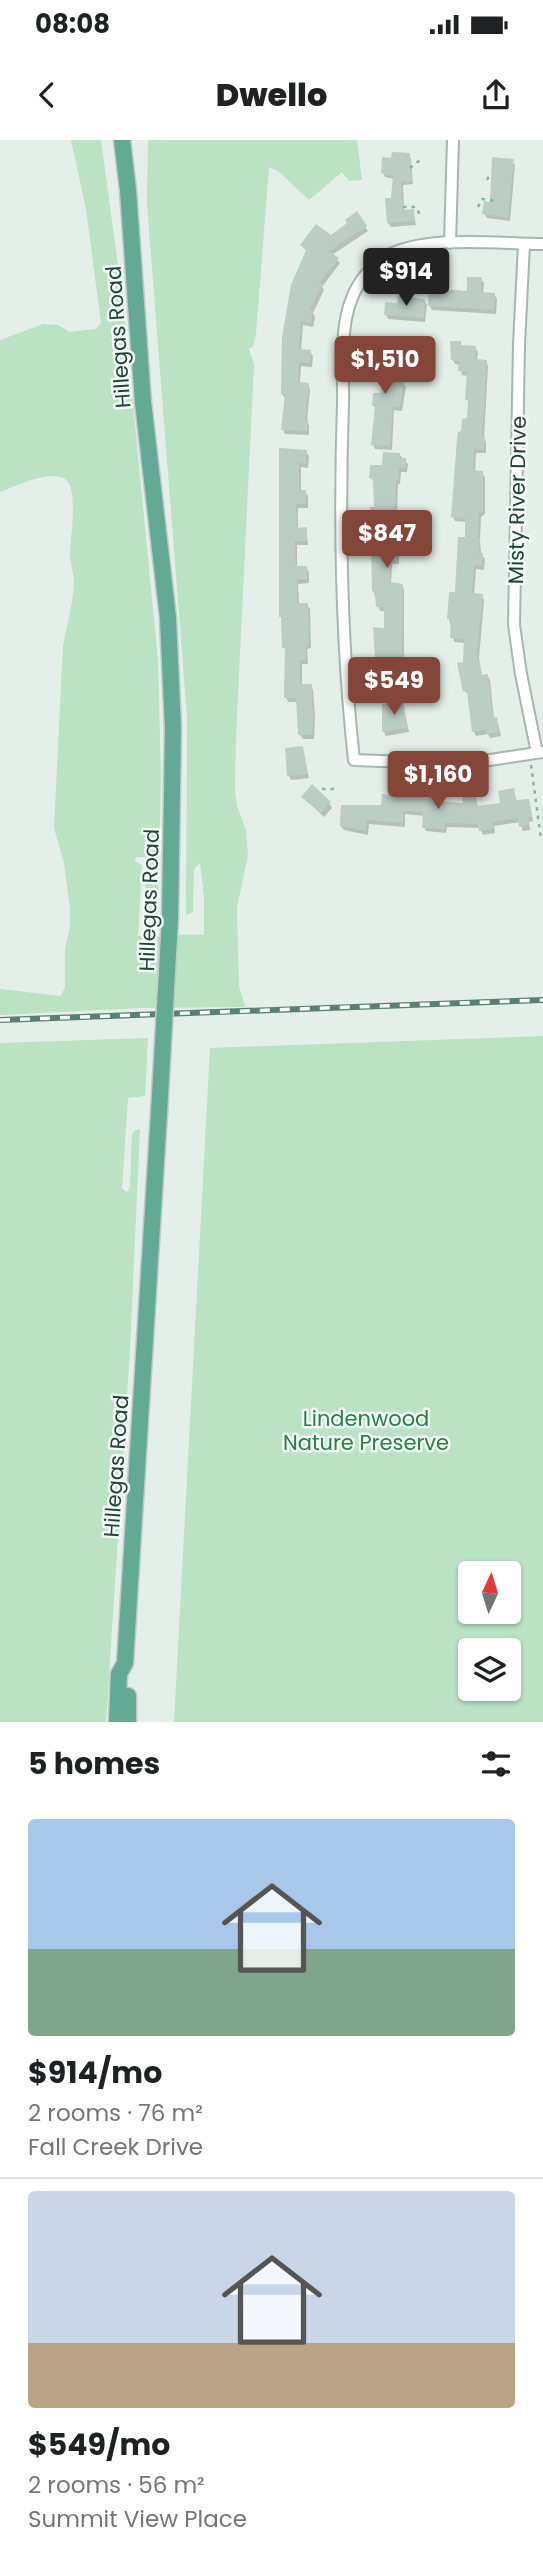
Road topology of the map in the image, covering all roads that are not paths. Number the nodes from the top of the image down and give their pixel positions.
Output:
1 (122, 140) edge
2 (453, 140) edge
3 (450, 243) junction
4 (524, 244) junction
5 (543, 244) edge
6 (537, 756) edge
7 (125, 1663) junction
8 (117, 1722) edge
9 (128, 1722) edge

1 - 7 main road, Hillegas Road, bridge
2 - 3 street
3 - 4 street
3 - 6 street
4 - 5 street
4 - 6 street, Misty River Drive
7 - 8 main road, Hillegas Road
7 - 9 main road, Hillegas Road

